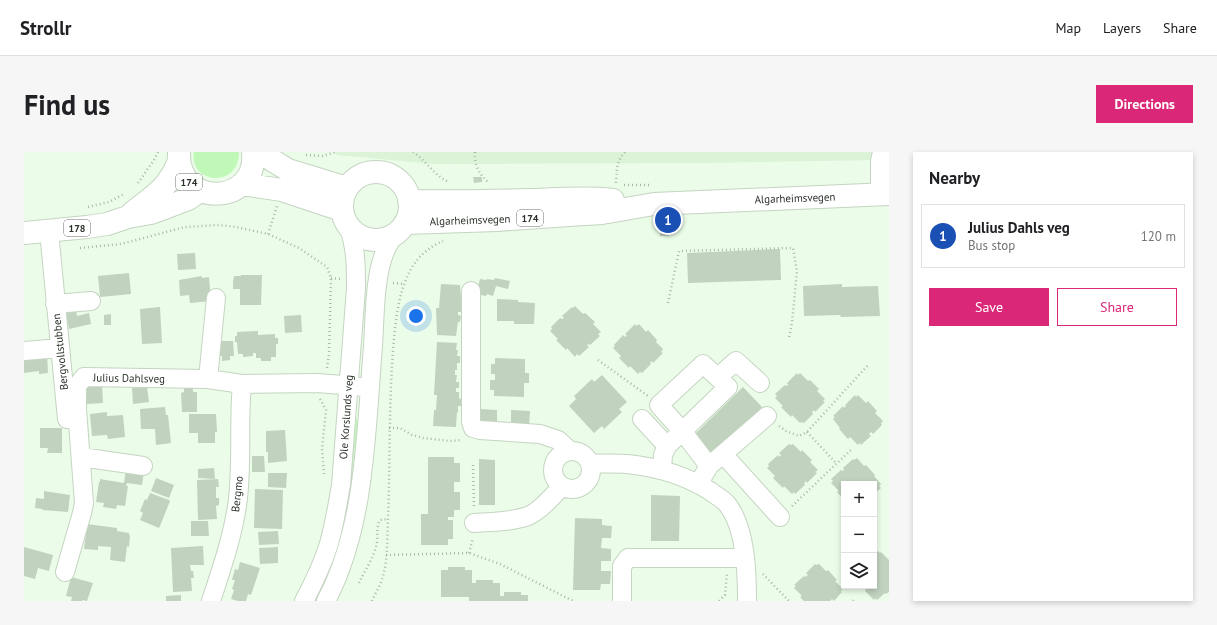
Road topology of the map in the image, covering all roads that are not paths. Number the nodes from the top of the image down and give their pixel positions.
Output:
1 (253, 152) edge
2 (259, 152) edge
3 (882, 152) edge
4 (179, 157) edge
5 (242, 184) junction
6 (347, 188) junction
7 (200, 191) junction
8 (884, 194) edge
9 (409, 201) junction
10 (654, 204) junction
11 (128, 217) junction
12 (346, 219) junction
13 (400, 229) junction
14 (49, 231) junction
15 (24, 233) edge
16 (471, 291) dead end
17 (216, 298) dead end
18 (91, 300) dead end
19 (55, 304) junction
20 (60, 348) junction
21 (24, 351) edge
22 (718, 377) junction
23 (208, 379) junction
24 (760, 383) dead end
25 (242, 384) junction
26 (349, 385) junction
27 (369, 387) junction
28 (767, 416) road end
29 (642, 420) dead end
30 (683, 432) junction
31 (667, 446) junction
32 (569, 450) junction
33 (723, 454) junction
34 (81, 457) junction
35 (590, 463) junction
36 (143, 466) dead end
37 (710, 466) junction
38 (662, 470) junction
39 (70, 472) dead end
40 (698, 484) junction
41 (561, 486) junction
42 (780, 517) road end
43 (474, 523) dead end
44 (737, 558) junction
45 (65, 572) dead end
46 (211, 601) edge
47 (304, 601) edge
48 (326, 601) edge
49 (622, 601) edge
50 (747, 601) edge

1 - 5 main road
2 - 6 main road
3 - 8 street
4 - 7 main road, 174
4 - 11 main road, 178
5 - 7 main road, 174
5 - 12 main road, 174
6 - 9 main road
6 - 12 main road
7 - 11 main road, 178
8 - 10 main road, Algarheimsvegen / 174
9 - 10 main road, Algarheimsvegen / 174
9 - 13 main road
10 - 13 main road, Algarheimsvegen / 174
11 - 14 main road, 178
12 - 13 main road, 174
12 - 26 street, Ole Korslunds veg
13 - 27 street, Ole Korslunds veg
14 - 15 main road, 178
14 - 19 street, Bergvollstubben
16 - 32 street
17 - 23 street
18 - 19 street
19 - 20 street, Bergvollstubben
20 - 21 street
20 - 39 street, Bergvollstubben
22 - 24 street
22 - 30 street
22 - 30 street
23 - 25 street, Julius Dahlsveg
23 - 34 street, Julius Dahlsveg
25 - 26 street, Julius Dahlsveg
25 - 46 street, Bergmo
26 - 27 street, Julius Dahlsveg
26 - 47 street, Ole Korslunds veg
27 - 48 street, Ole Korslunds veg
28 - 33 street
29 - 31 street
30 - 31 street
30 - 37 street
31 - 38 street
32 - 35 street
32 - 41 street
33 - 37 street
33 - 42 street
34 - 36 street
34 - 45 street, Julius Dahlsveg
35 - 38 street
35 - 41 street
37 - 40 street
38 - 40 street
40 - 44 street
41 - 43 street
44 - 49 street
44 - 50 street

